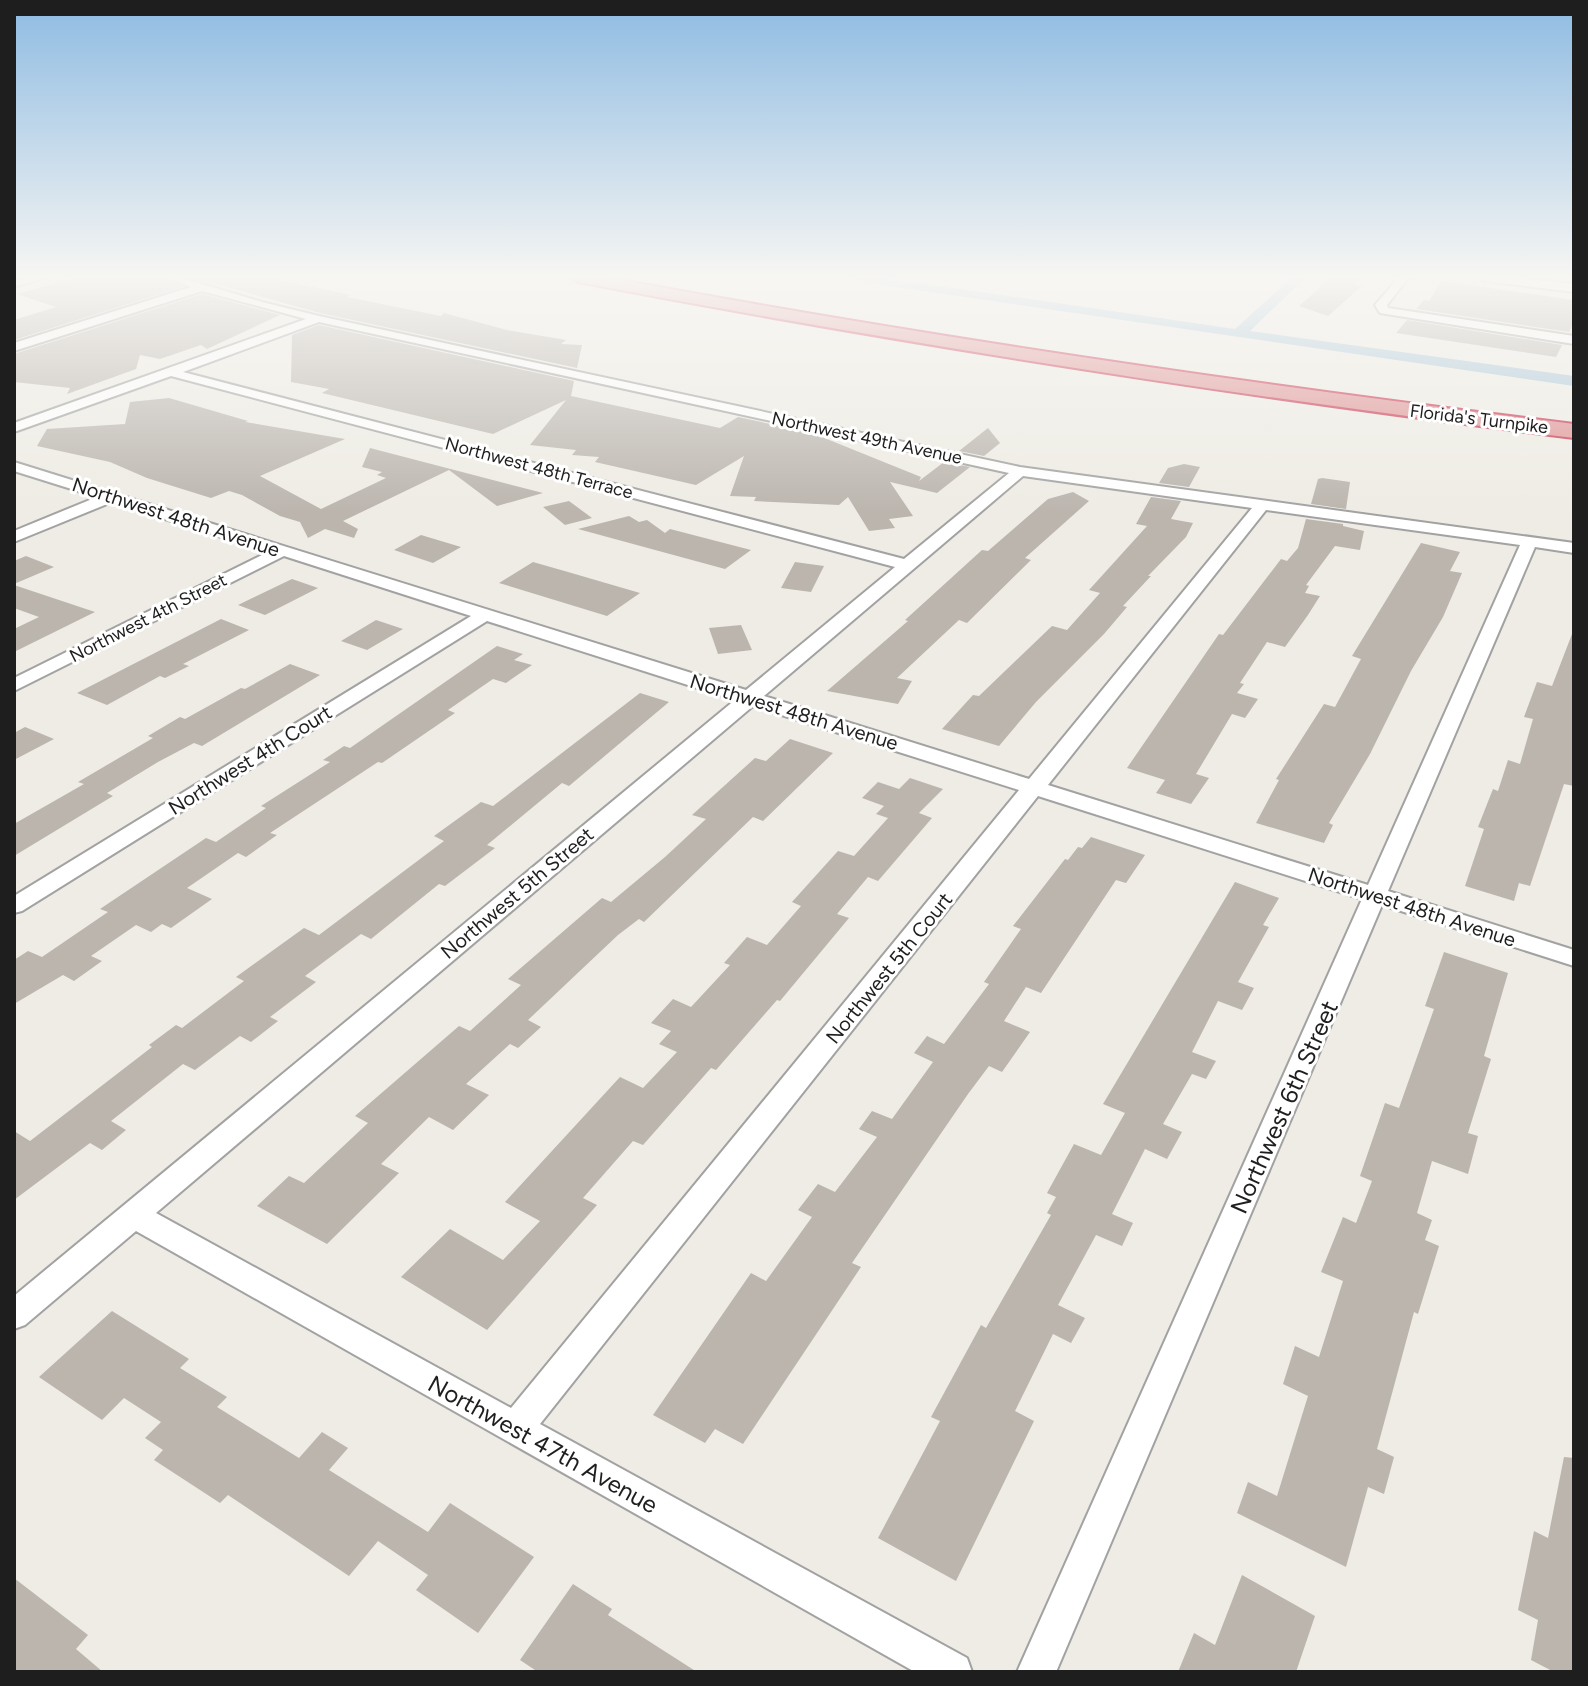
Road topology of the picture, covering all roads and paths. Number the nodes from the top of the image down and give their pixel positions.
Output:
1 (216, 356) edge
2 (488, 356) edge
3 (1030, 356) edge
4 (1159, 356) edge
5 (170, 372) junction
6 (1503, 401) dead end
7 (14, 428) edge
8 (1574, 431) edge
9 (14, 466) edge
10 (1020, 471) junction
11 (110, 497) junction
12 (1262, 505) junction
13 (14, 537) edge
14 (1529, 542) junction
15 (1574, 548) edge
16 (282, 551) junction
17 (907, 565) junction
18 (486, 614) junction
19 (14, 685) edge
20 (749, 698) junction
21 (1035, 787) junction
22 (1377, 896) junction
23 (14, 906) edge
24 (1574, 958) edge
25 (133, 1215) junction
26 (14, 1315) edge
27 (515, 1429) junction
28 (953, 1672) edge
29 (1036, 1672) edge

1 - 5 street
2 - 10 street, Northwest 49th Avenue
3 - 8 highway, Florida's Turnpike
4 - 6 highway, Florida's Turnpike
5 - 7 street
5 - 17 street, Northwest 48th Terrace
9 - 11 street, Northwest 48th Avenue
10 - 12 street, Northwest 49th Avenue
10 - 17 street, Northwest 5th Street
11 - 13 street
11 - 16 street, Northwest 48th Avenue
12 - 14 street, Northwest 49th Avenue
12 - 21 street, Northwest 5th Court
14 - 15 street, Northwest 49th Avenue
14 - 22 street, Northwest 6th Street
16 - 18 street, Northwest 48th Avenue
16 - 19 street, Northwest 4th Street
17 - 20 street, Northwest 5th Street
18 - 20 street, Northwest 48th Avenue
18 - 23 street, Northwest 4th Court
20 - 21 street, Northwest 48th Avenue
20 - 25 street, Northwest 5th Street
21 - 22 street, Northwest 48th Avenue
21 - 27 street, Northwest 5th Court
22 - 24 street, Northwest 48th Avenue
22 - 29 street, Northwest 6th Street
25 - 26 street, Northwest 5th Street
25 - 27 street, Northwest 47th Avenue
27 - 28 street, Northwest 47th Avenue

